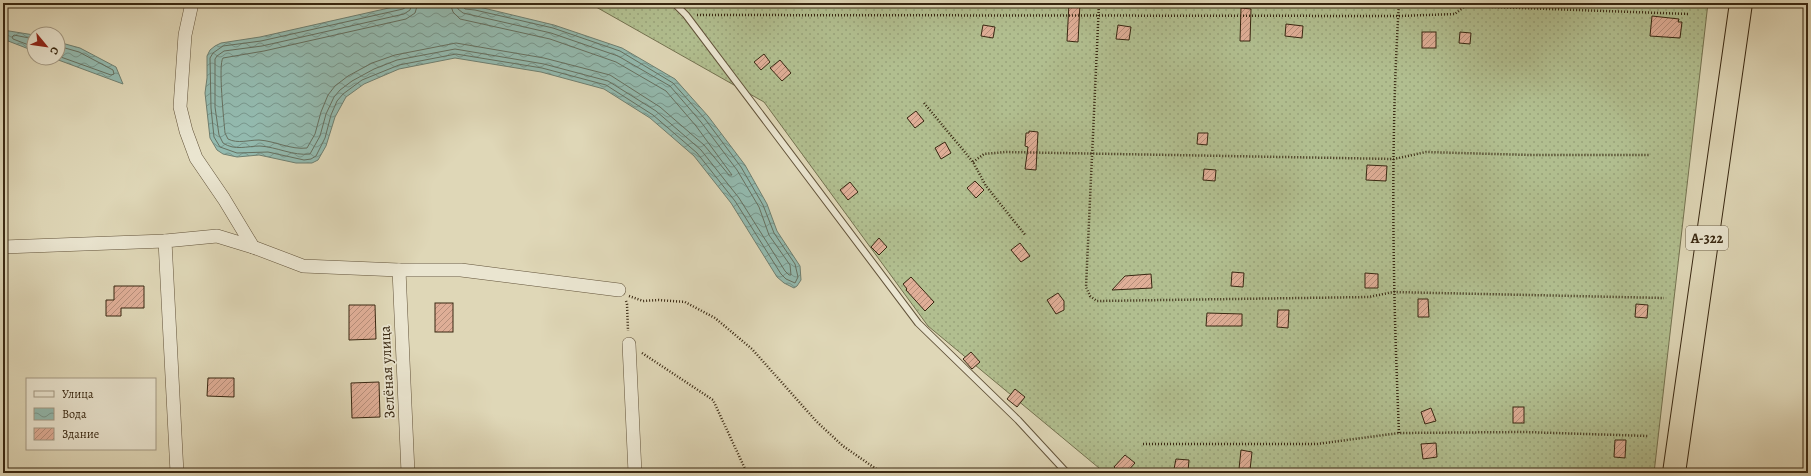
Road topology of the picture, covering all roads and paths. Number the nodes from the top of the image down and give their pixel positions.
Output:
1 (192, 3) edge
2 (674, 3) edge
3 (1099, 3) edge
4 (1399, 3) edge
5 (1741, 3) edge
6 (686, 14) junction
7 (1689, 14) dead end
8 (1099, 16) junction
9 (1399, 16) junction
10 (924, 104) dead end
11 (1093, 154) junction
12 (1650, 155) dead end
13 (1394, 159) junction
14 (973, 162) junction
15 (1026, 236) dead end
16 (165, 241) junction
17 (3, 247) edge
18 (253, 247) junction
19 (399, 270) junction
20 (619, 290) junction
21 (1393, 292) junction
22 (1664, 298) dead end
23 (629, 344) junction
24 (1399, 433) junction
25 (1648, 436) dead end
26 (1143, 444) dead end
27 (177, 473) edge
28 (408, 473) edge
29 (634, 473) edge
30 (747, 473) edge
31 (882, 473) edge
32 (1067, 473) edge
33 (1674, 473) edge

1 - 18 street
2 - 6 lane
3 - 8 path
4 - 9 path
5 - 33 highway, А-322
6 - 8 path
6 - 32 lane
7 - 9 path
8 - 9 path
8 - 11 path
9 - 13 path
10 - 14 path
11 - 13 path
11 - 14 path
11 - 21 path
12 - 13 path
13 - 21 path
14 - 15 path
16 - 17 street
16 - 18 street
16 - 27 street
18 - 19 street
19 - 20 street
19 - 28 street, Зелёная улица
20 - 23 path
20 - 31 path
21 - 22 path
21 - 24 path
23 - 29 street
23 - 30 path
24 - 25 path
24 - 26 path

